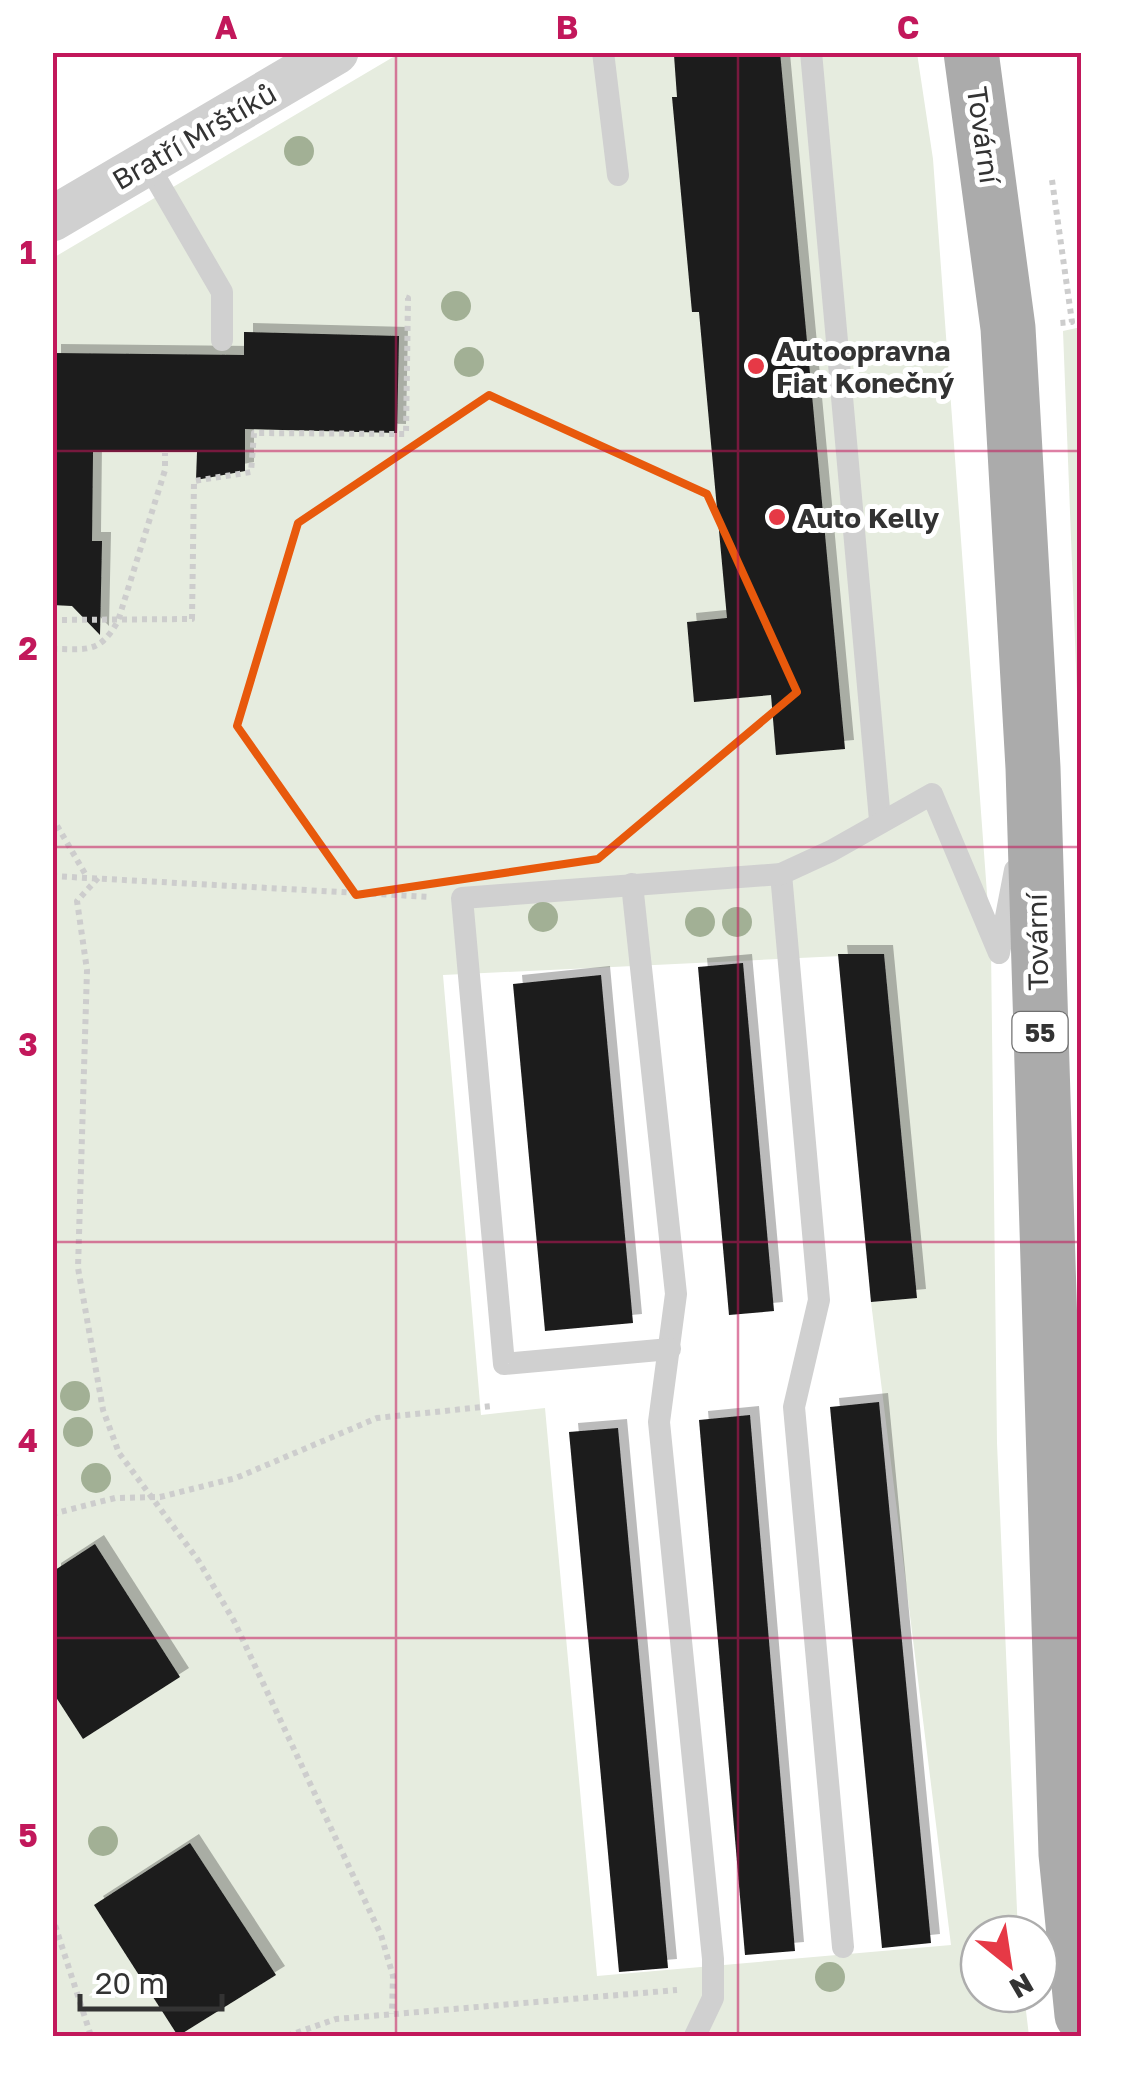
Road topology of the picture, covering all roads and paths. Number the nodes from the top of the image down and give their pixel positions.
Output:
1 (336, 52) edge
2 (603, 52) edge
3 (811, 52) edge
4 (971, 52) edge
5 (148, 164) junction
6 (618, 175) dead end
7 (52, 219) edge
8 (402, 296) dead end
9 (1082, 321) edge
10 (1072, 322) dead end
11 (222, 340) dead end
12 (165, 453) dead end
13 (52, 620) edge
14 (118, 621) junction
15 (52, 649) edge
16 (1033, 768) junction
17 (52, 817) edge
18 (880, 820) junction
19 (780, 874) junction
20 (52, 876) edge
21 (88, 878) junction
22 (98, 878) junction
23 (632, 884) junction
24 (462, 898) junction
25 (670, 1348) junction
26 (492, 1406) dead end
27 (152, 1497) junction
28 (52, 1514) edge
29 (52, 1916) edge
30 (843, 1947) dead end
31 (687, 1989) dead end
32 (392, 2014) junction
33 (1082, 2014) edge
34 (91, 2036) edge
35 (287, 2036) edge
36 (695, 2036) edge

1 - 5 street, Bratří Mrštíků
2 - 6 lane
3 - 18 lane
4 - 16 main road, Tovární / 55
5 - 7 street, Bratří Mrštíků
5 - 11 lane
8 - 14 path
9 - 10 path
12 - 14 path
13 - 14 path
14 - 15 path
16 - 18 lane
16 - 33 main road, Tovární / 55
17 - 21 path
18 - 19 lane
19 - 23 lane
19 - 30 lane
20 - 21 path
21 - 22 path
22 - 24 path
22 - 27 path
23 - 24 lane
23 - 25 lane
24 - 25 lane
25 - 36 lane
26 - 27 path
27 - 28 path
27 - 32 path
29 - 34 path
31 - 32 path
32 - 35 path

